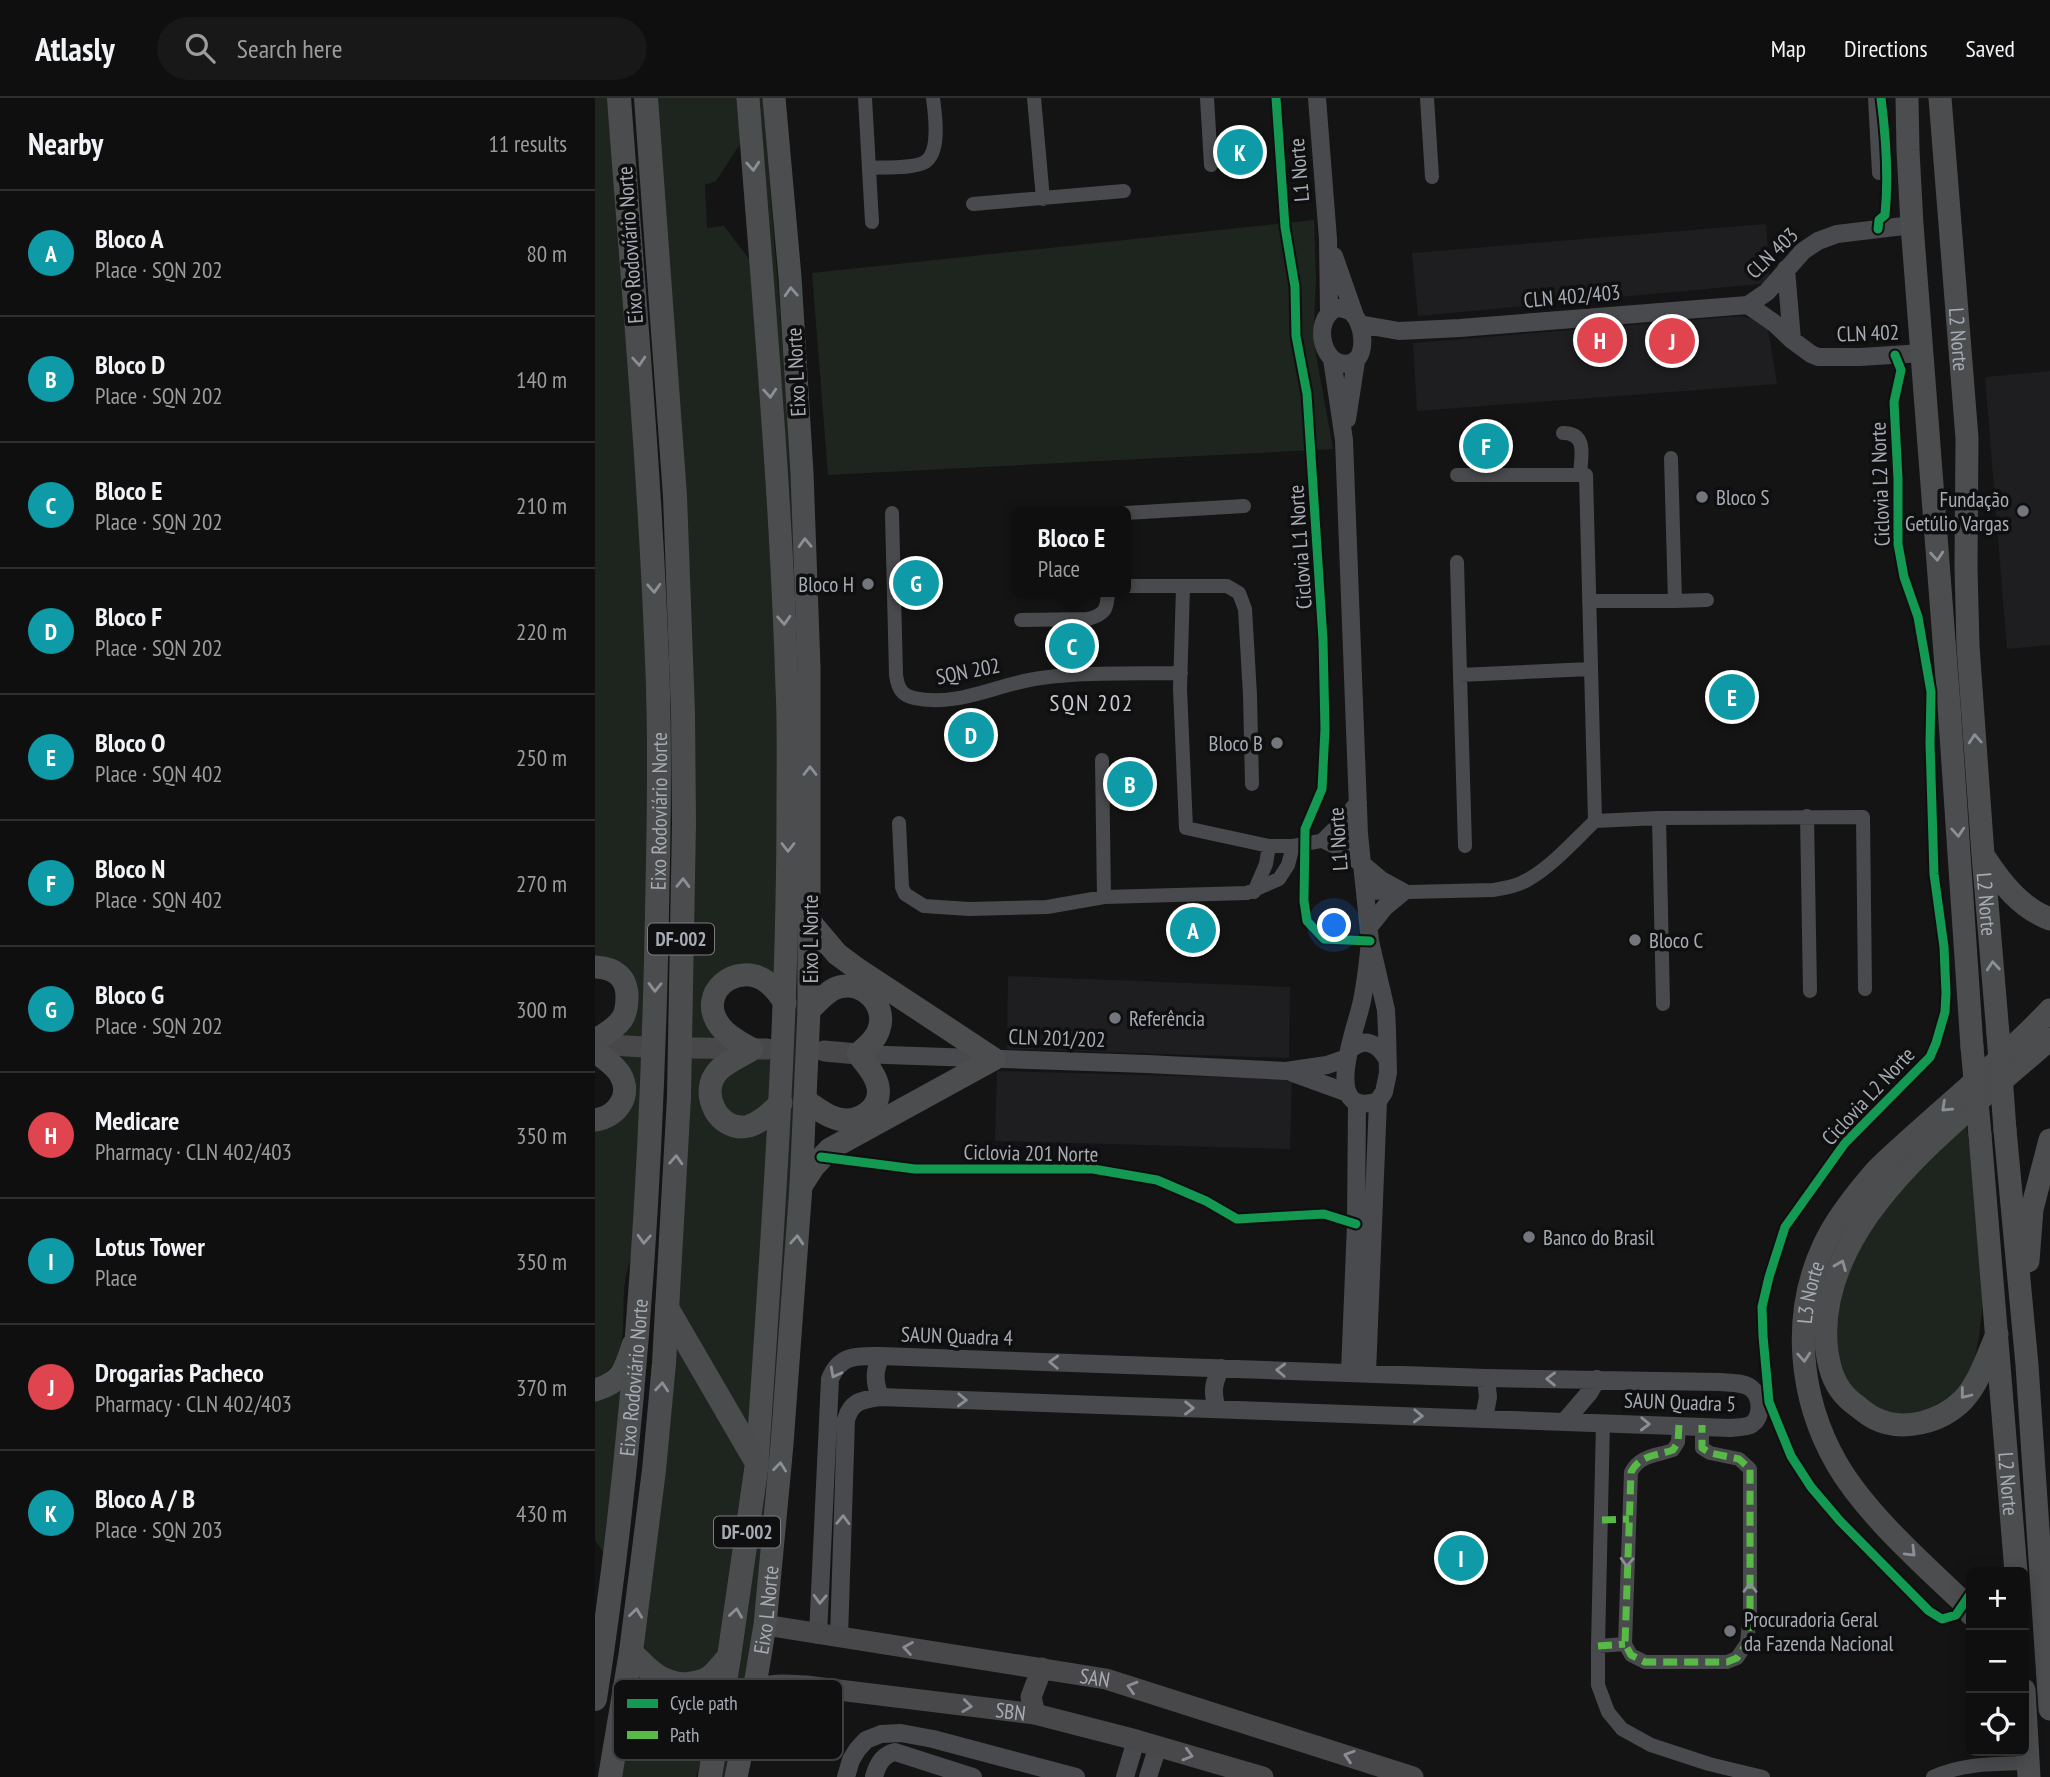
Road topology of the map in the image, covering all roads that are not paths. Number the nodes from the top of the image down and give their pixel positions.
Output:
1 (618, 98) edge
2 (646, 98) edge
3 (748, 98) edge
4 (774, 98) edge
5 (865, 98) edge
6 (933, 98) edge
7 (1034, 98) edge
8 (1206, 98) edge
9 (1317, 98) edge
10 (1427, 98) edge
11 (1875, 98) edge
12 (1907, 98) edge
13 (1940, 98) edge
14 (1908, 149) junction
15 (1944, 149) junction
16 (1211, 165) dead end
17 (869, 168) junction
18 (1879, 173) dead end
19 (1432, 177) dead end
20 (1124, 191) dead end
21 (1043, 199) junction
22 (973, 204) dead end
23 (872, 222) dead end
24 (1912, 225) junction
25 (1328, 239) junction
26 (1786, 269) junction
27 (1748, 305) junction
28 (1329, 311) junction
29 (1357, 320) junction
30 (1399, 331) junction
31 (1792, 340) junction
32 (1959, 345) junction
33 (1359, 353) junction
34 (1923, 354) junction
35 (1332, 359) junction
36 (1563, 433) dead end
37 (1967, 438) junction
38 (1928, 439) junction
39 (1344, 440) junction
40 (1671, 458) dead end
41 (1580, 474) junction
42 (1457, 475) dead end
43 (1244, 506) dead end
44 (892, 513) dead end
45 (1131, 513) edge
46 (1457, 562) dead end
47 (1131, 586) edge
48 (1183, 587) junction
49 (1108, 597) edge
50 (1707, 600) dead end
51 (1589, 601) junction
52 (1675, 601) junction
53 (1021, 620) dead end
54 (1590, 669) junction
55 (1181, 673) junction
56 (1459, 675) junction
57 (1102, 760) dead end
58 (1252, 784) dead end
59 (1357, 803) junction
60 (1807, 816) junction
61 (1659, 818) junction
62 (1595, 821) junction
63 (899, 823) dead end
64 (1359, 834) junction
65 (1325, 840) junction
66 (1269, 846) junction
67 (1293, 846) junction
68 (1465, 846) dead end
69 (1983, 855) junction
70 (1362, 864) junction
71 (1254, 892) junction
72 (1403, 892) junction
73 (1365, 893) junction
74 (1104, 897) junction
75 (2050, 919) edge
76 (810, 922) junction
77 (1369, 934) junction
78 (595, 967) edge
79 (1865, 989) dead end
80 (1809, 991) dead end
81 (785, 1003) junction
82 (1664, 1004) dead end
83 (809, 1010) junction
84 (2050, 1010) edge
85 (2050, 1039) edge
86 (595, 1042) edge
87 (643, 1046) dead end
88 (693, 1048) dead end
89 (760, 1049) junction
90 (595, 1051) edge
91 (824, 1051) dead end
92 (858, 1054) junction
93 (1348, 1054) junction
94 (994, 1059) junction
95 (1387, 1059) junction
96 (1286, 1071) junction
97 (1352, 1097) junction
98 (805, 1100) junction
99 (1378, 1101) junction
100 (781, 1103) junction
101 (595, 1120) edge
102 (2050, 1140) edge
103 (801, 1186) junction
104 (667, 1308) junction
105 (639, 1325) junction
106 (1997, 1334) junction
107 (881, 1356) junction
108 (2027, 1365) junction
109 (1221, 1368) junction
110 (1359, 1372) junction
111 (1486, 1378) junction
112 (1597, 1380) junction
113 (595, 1390) edge
114 (880, 1397) junction
115 (1217, 1409) junction
116 (1484, 1418) junction
117 (1565, 1421) junction
118 (1603, 1422) junction
119 (1679, 1425) junction
120 (1702, 1425) junction
121 (757, 1463) junction
122 (1629, 1519) junction
123 (1602, 1520) junction
124 (595, 1551) edge
125 (2016, 1567) edge
126 (611, 1589) junction
127 (1966, 1606) edge
128 (765, 1625) junction
129 (829, 1636) junction
130 (1625, 1644) junction
131 (1598, 1646) junction
132 (599, 1652) edge
133 (631, 1653) junction
134 (729, 1657) junction
135 (1042, 1668) junction
136 (627, 1679) edge
137 (661, 1679) edge
138 (707, 1679) edge
139 (726, 1679) edge
140 (756, 1679) edge
141 (843, 1691) edge
142 (595, 1699) edge
143 (2050, 1709) edge
144 (1035, 1714) junction
145 (1136, 1740) junction
146 (1158, 1746) junction
147 (613, 1759) edge
148 (1016, 1760) junction
149 (2028, 1770) edge
150 (1382, 1772) edge
151 (610, 1777) edge
152 (846, 1777) edge
153 (874, 1777) edge
154 (973, 1777) edge
155 (1008, 1777) edge
156 (1076, 1777) edge
157 (1125, 1777) edge
158 (1148, 1777) edge
159 (1263, 1777) edge
160 (1413, 1777) edge
161 (1763, 1777) edge
162 (1933, 1777) edge

1 -> 105 highway, Eixo Rodoviário Norte / DF-002
104 -> 2 highway, Eixo Rodoviário Norte / DF-002
3 -> 81 main road, Eixo L Norte
76 -> 4 main road, Eixo L Norte
5 - 17 street
6 - 17 street
7 - 21 street
8 - 16 street
9 - 25 street, L1 Norte
10 - 19 street
11 - 18 street
12 - 14 main road, L2 Norte
13 - 15 main road, L2 Norte
14 - 15 main road
14 - 24 main road, L2 Norte
15 - 32 main road, L2 Norte
17 - 23 street
20 - 21 street
21 - 22 street
24 - 26 street, CLN 403
24 - 34 main road, L2 Norte
25 - 28 street, L1 Norte
25 - 29 street, L1 Norte
26 - 27 street, CLN 403
26 - 31 street
27 - 30 street, CLN 402/403
27 - 31 street, CLN 402
28 - 29 street
28 - 35 street
29 - 30 street, CLN 402/403
29 - 33 street
30 - 33 street, CLN 402/403
31 - 34 street, CLN 402
32 - 34 main road
32 - 37 main road, L2 Norte
33 - 35 street
33 - 39 street, L1 Norte
34 - 38 main road, L2 Norte
35 - 39 street, L1 Norte
36 - 41 street
37 - 38 main road
69 -> 37 main road, L2 Norte
38 -> 106 main road, L2 Norte, bridge
39 - 59 street, L1 Norte
40 - 52 street
41 - 42 street
41 - 51 street
43 - 45 street
44 - 55 street, SQN 202
46 - 56 street
47 - 48 street
48 - 55 street
48 - 58 street
49 - 53 street
50 - 52 street
51 - 52 street
51 - 54 street
54 - 56 street
54 - 62 street
55 - 66 street
56 - 68 street
57 - 74 street
59 - 64 street, L1 Norte
59 - 65 street
60 - 61 street
60 - 79 street
60 - 80 street
61 - 62 street
61 - 82 street
62 - 72 street
63 - 74 street
64 - 65 street
64 - 70 street, L1 Norte
65 - 67 street
65 - 70 street
66 - 67 street
66 - 71 street
67 - 71 street
69 - 75 main road
108 -> 69 main road, L2 Norte, bridge
70 - 72 street
70 - 73 street, L1 Norte
71 - 74 street
72 - 73 street
72 - 77 street
73 - 77 street, L1 Norte
76 - 83 main road, Eixo L Norte
76 - 94 main road
77 - 93 street, L1 Norte
77 - 95 street, L1 Norte
78 - 86 main road
81 - 89 main road
81 - 100 main road, Eixo L Norte
83 - 92 main road
83 - 98 main road, Eixo L Norte
84 -> 127 main road, L3 Norte
106 -> 85 main road, L3 Norte
86 - 87 main road
88 - 89 main road
89 - 100 main road
90 - 101 main road
91 - 92 main road
92 - 94 street, CLN 201/202
92 - 98 main road
93 - 95 street
93 - 96 street, CLN 201/202
93 - 97 street
94 - 96 street, CLN 201/202
94 - 103 main road
95 - 99 street
96 - 97 street, CLN 201/202
97 - 99 street
97 - 110 street
98 - 103 main road, Eixo L Norte
99 - 110 street
100 - 121 main road, Eixo L Norte
102 - 108 main road
128 -> 103 main road, Eixo L Norte
104 - 121 highway, Eixo Rodoviário Norte
133 -> 104 highway, Eixo Rodoviário Norte / DF-002
105 - 113 main road
105 - 126 highway, Eixo Rodoviário Norte / DF-002
106 - 125 main road, L2 Norte
109 -> 107 street, SAUN Quadra 4
107 - 114 street
107 -> 129 street, SAUN Quadra 4
108 - 143 main road, L2 Norte
110 -> 109 street, SAUN Quadra 4
109 - 115 street
110 - 111 street, SAUN Quadra 5
112 -> 111 street, SAUN Quadra 5
111 - 116 street
112 - 117 street
112 - 120 street, SAUN Quadra 5
114 -> 115 street
129 -> 114 street
115 -> 116 street, SAUN Quadra 5
116 - 117 street, SAUN Quadra 5
117 - 118 street, SAUN Quadra 5
118 -> 119 street, SAUN Quadra 5
118 - 123 street
119 - 120 street, SAUN Quadra 5
119 - 122 street
130 -> 120 street
134 -> 121 highway, DF-002
122 - 123 street
122 -> 130 street
123 - 131 street
124 - 126 highway
126 - 132 highway, Eixo Rodoviário Norte / DF-002
128 - 129 main road, SAN
128 - 140 main road, Eixo L Norte
135 -> 129 main road, SAN
130 - 131 street
131 - 161 street
132 - 142 highway, Eixo Rodoviário Norte / DF-002
133 - 136 highway, Eixo Rodoviário Norte / DF-002
133 - 137 highway
134 - 138 highway
134 - 139 highway, DF-002
135 - 144 main road
150 -> 135 main road, SAN
141 -> 144 main road, SBN
144 - 145 main road, SBN
145 - 146 main road, SBN
145 - 157 street
146 - 158 street
146 -> 159 main road, SBN
147 - 151 highway, Eixo Rodoviário Norte / DF-002
148 - 152 street
148 - 155 street
148 - 156 street
149 - 162 street
150 - 160 main road, SAN
153 - 154 street

